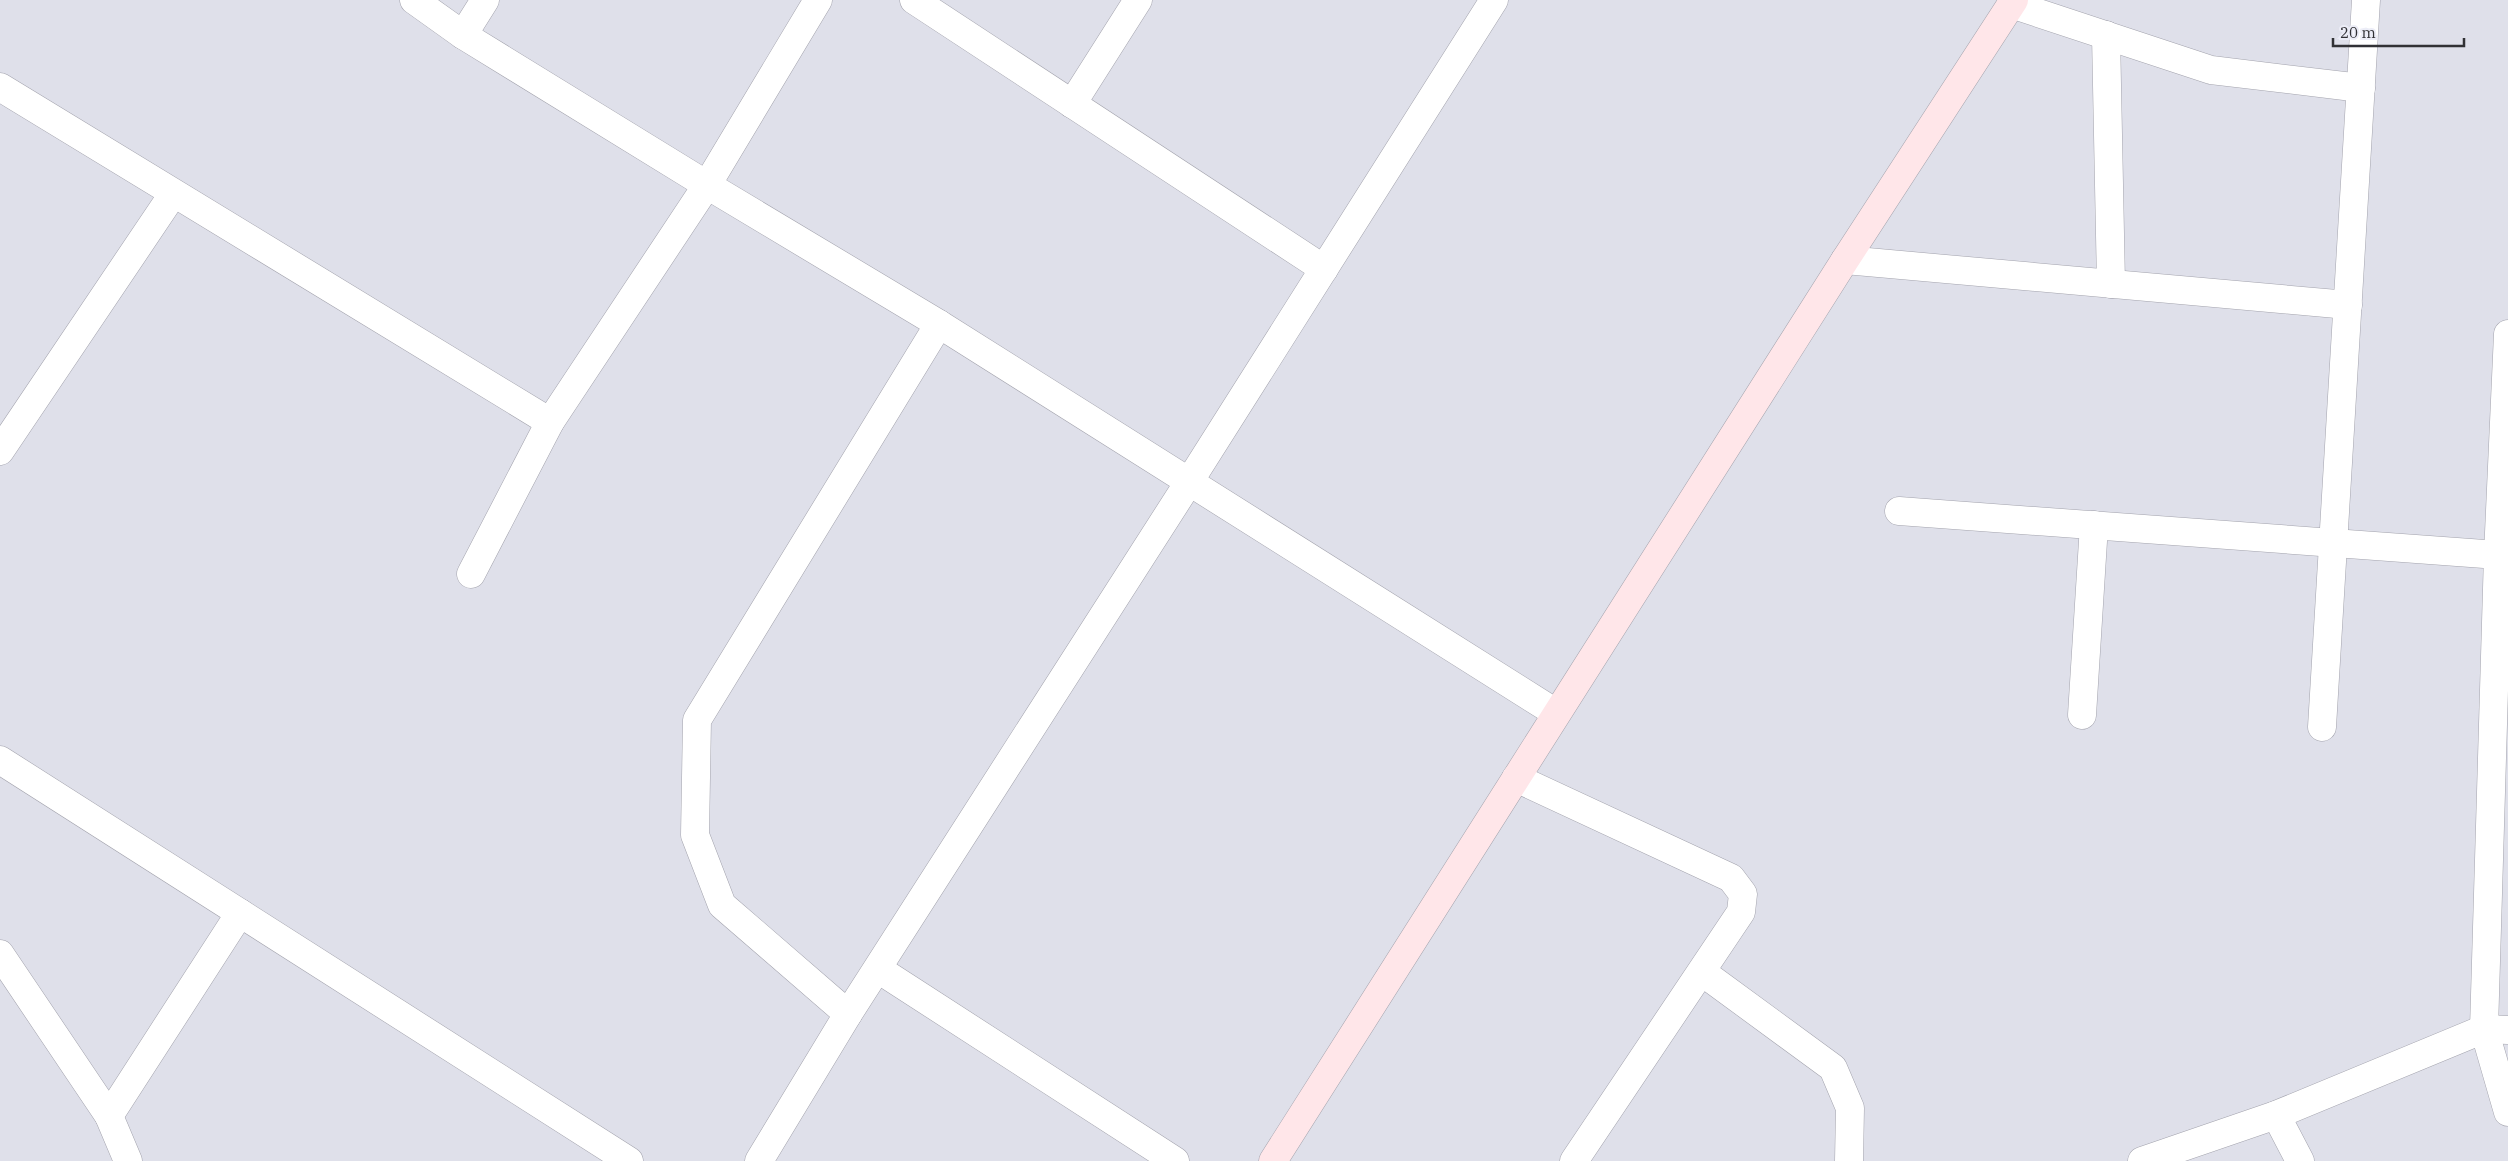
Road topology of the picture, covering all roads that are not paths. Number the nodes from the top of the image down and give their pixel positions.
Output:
1 (414, 0) edge
2 (485, 0) edge
3 (818, 0) edge
4 (914, 0) edge
5 (1138, 0) edge
6 (1494, 0) edge
7 (2366, 0) edge
8 (2012, 2) edge
9 (463, 35) junction
10 (2106, 36) junction
11 (0, 87) edge
12 (2361, 88) junction
13 (1072, 104) junction
14 (706, 185) junction
15 (173, 194) junction
16 (1845, 260) junction
17 (1324, 269) junction
18 (2111, 284) junction
19 (2348, 305) junction
20 (939, 324) junction
21 (2508, 334) edge
22 (550, 422) junction
23 (0, 451) edge
24 (1189, 482) junction
25 (1899, 511) dead end
26 (2094, 525) junction
27 (2333, 543) junction
28 (2498, 555) junction
29 (471, 574) dead end
30 (2502, 625) edge
31 (1556, 713) junction
32 (2082, 715) dead end
33 (2322, 727) dead end
34 (0, 760) edge
35 (1516, 778) junction
36 (240, 913) junction
37 (0, 954) edge
38 (878, 969) junction
39 (1702, 972) junction
40 (848, 1014) junction
41 (2496, 1029) edge
42 (2508, 1112) edge
43 (2276, 1115) junction
44 (109, 1116) junction
45 (128, 1161) edge
46 (629, 1161) edge
47 (759, 1161) edge
48 (1175, 1161) edge
49 (1272, 1161) edge
50 (1574, 1161) edge
51 (1849, 1161) edge
52 (2142, 1161) edge
53 (2300, 1161) edge

1 - 9 street
2 - 9 street
3 - 14 street
4 - 13 street
5 - 13 street
6 - 17 street
7 - 12 street
8 - 10 street
8 - 16 street
9 - 14 street
10 - 12 street
10 - 18 street
11 - 15 street
12 - 19 street
13 - 17 street
14 - 20 street
14 - 22 street
15 - 22 street
15 - 23 street
16 - 18 street
16 - 31 street
17 - 24 street
18 - 19 street
19 - 27 street
20 - 24 street
20 - 40 street
21 - 28 street
22 - 29 street
24 - 31 street
24 - 38 street
25 - 26 street
26 - 27 street
26 - 32 street
27 - 28 street
27 - 33 street
28 - 30 street
30 - 41 street
31 - 35 street
34 - 36 street
35 - 39 street
35 - 49 street
36 - 44 street
36 - 46 street
37 - 44 street
38 - 40 street
38 - 48 street
39 - 50 street
39 - 51 street
40 - 47 street
41 - 42 street
41 - 43 street
43 - 52 street
43 - 53 street
44 - 45 street

